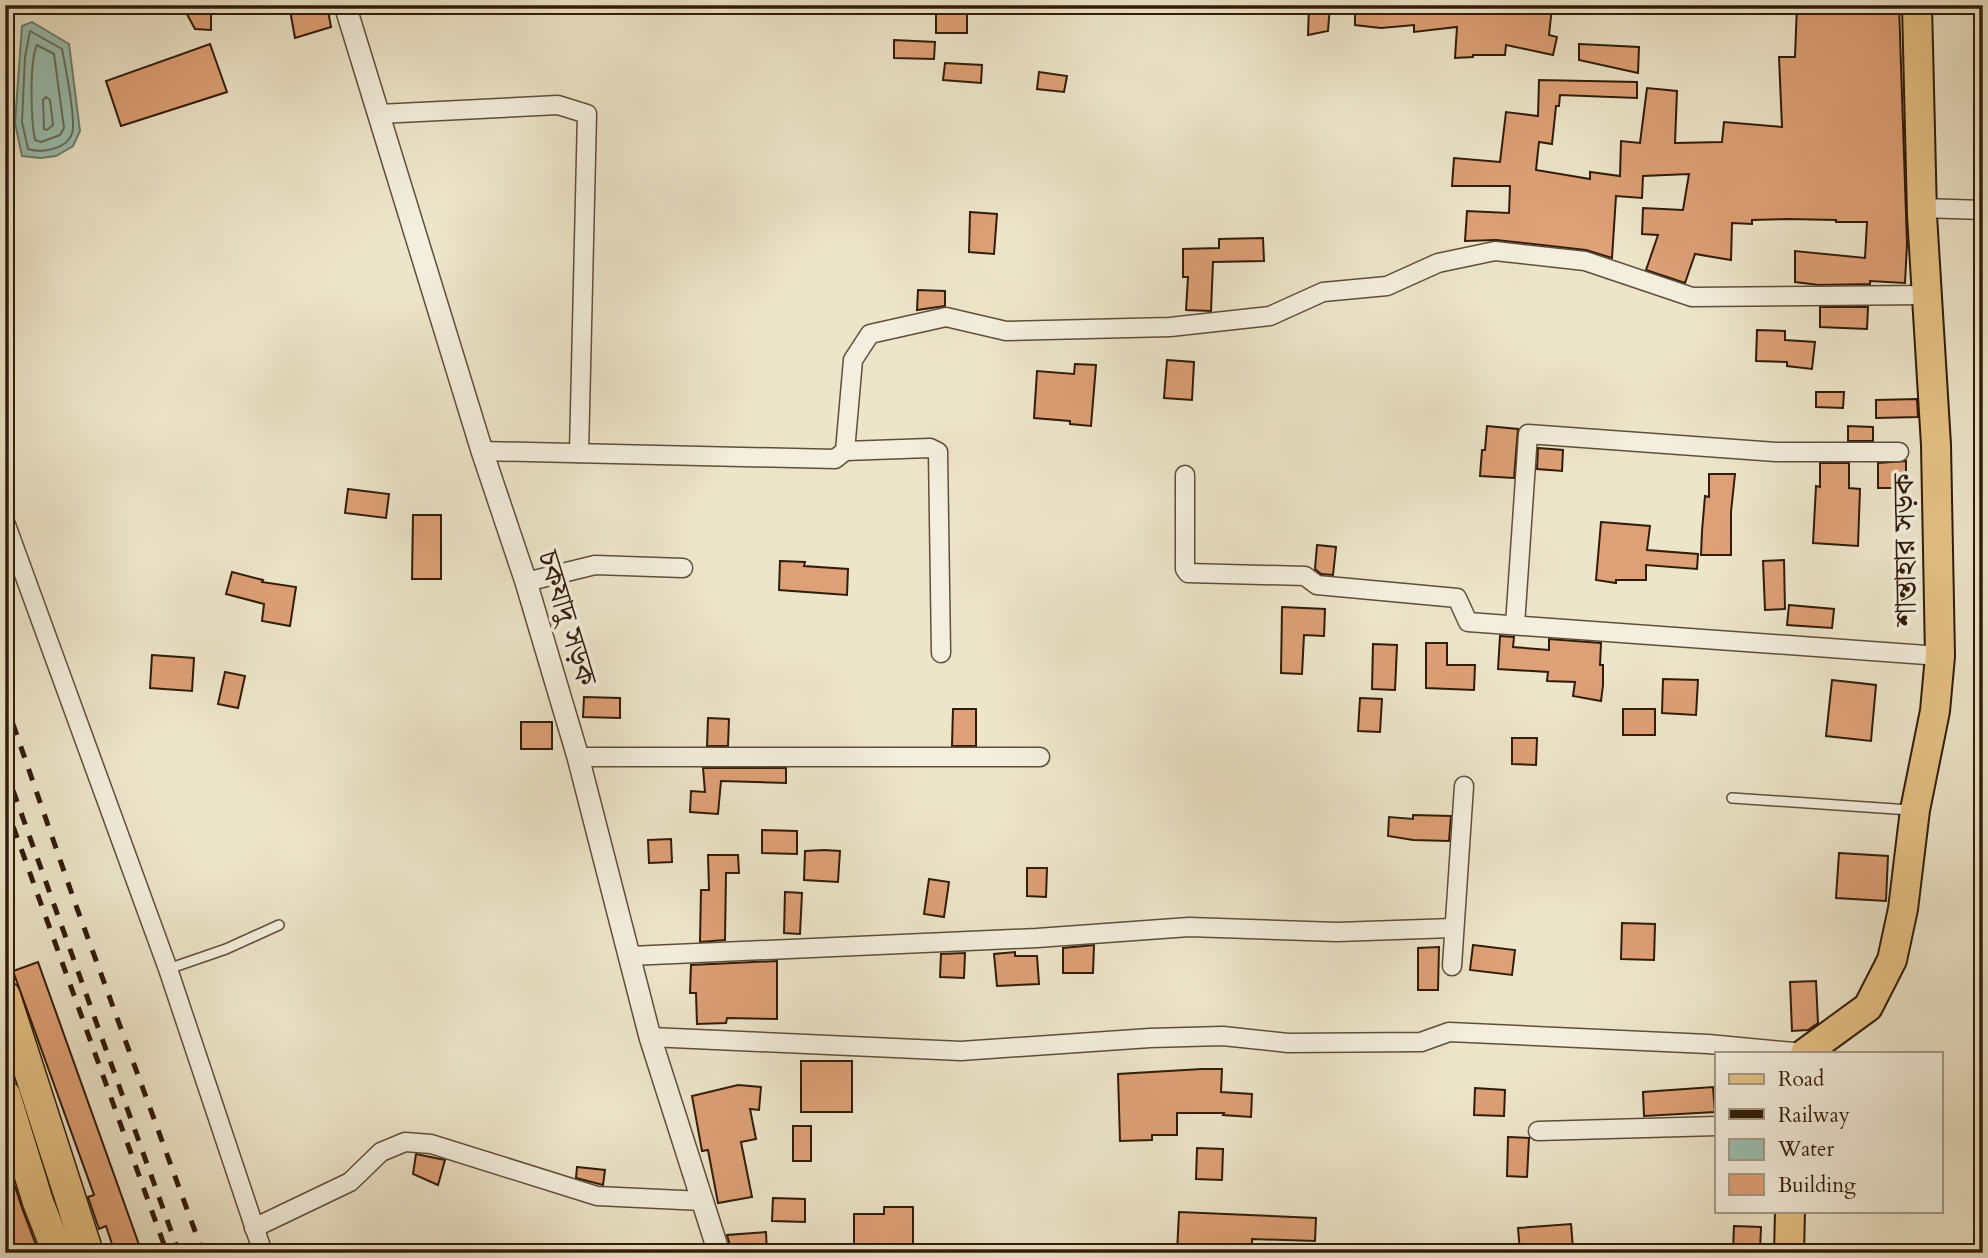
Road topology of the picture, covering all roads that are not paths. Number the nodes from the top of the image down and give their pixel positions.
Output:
1 (345, 5) edge
2 (1917, 5) edge
3 (379, 114) junction
4 (1922, 208) junction
5 (1983, 210) edge
6 (1927, 295) junction
7 (482, 451) junction
8 (845, 451) junction
9 (1899, 452) dead end
10 (579, 453) junction
11 (1185, 475) dead end
12 (5, 522) edge
13 (683, 568) dead end
14 (526, 582) junction
15 (1515, 625) junction
16 (941, 653) dead end
17 (1940, 656) junction
18 (578, 757) junction
19 (1040, 757) dead end
20 (1464, 786) dead end
21 (1731, 798) dead end
22 (1915, 810) junction
23 (279, 925) dead end
24 (1454, 928) junction
25 (629, 957) junction
26 (1452, 965) dead end
27 (168, 970) junction
28 (5, 996) edge
29 (650, 1037) junction
30 (1794, 1052) edge
31 (1806, 1052) edge
32 (5, 1095) edge
33 (1715, 1126) edge
34 (1538, 1131) dead end
35 (703, 1201) junction
36 (1790, 1212) edge
37 (254, 1228) junction
38 (58, 1253) edge
39 (88, 1253) edge
40 (263, 1253) edge
41 (719, 1253) edge
42 (1789, 1253) edge

1 - 3 street, চকযাদু সড়ক
2 - 4 main road, শান্তাহার সড়ক
3 - 7 street, চকযাদু সড়ক
3 - 10 street
4 - 5 street
4 - 6 main road, শান্তাহার সড়ক
6 - 8 street
6 - 17 main road, শান্তাহার সড়ক
7 - 10 street
7 - 14 street, চকযাদু সড়ক
8 - 10 street
8 - 16 street
9 - 15 street
11 - 15 street
12 - 27 street
13 - 14 street
14 - 18 street, চকযাদু সড়ক
15 - 17 street
17 - 22 main road, শান্তাহার সড়ক
18 - 19 street
18 - 25 street, চকযাদু সড়ক
20 - 24 street
21 - 22 lane
22 - 31 main road, শান্তাহার সড়ক
23 - 27 lane
24 - 25 street
24 - 26 street
25 - 29 street, চকযাদু সড়ক
27 - 37 street
28 - 39 highway
29 - 30 street
29 - 35 street, চকযাদু সড়ক
32 - 38 highway
33 - 34 street
35 - 37 street
35 - 41 street, চকযাদু সড়ক
36 - 42 main road
37 - 40 street

